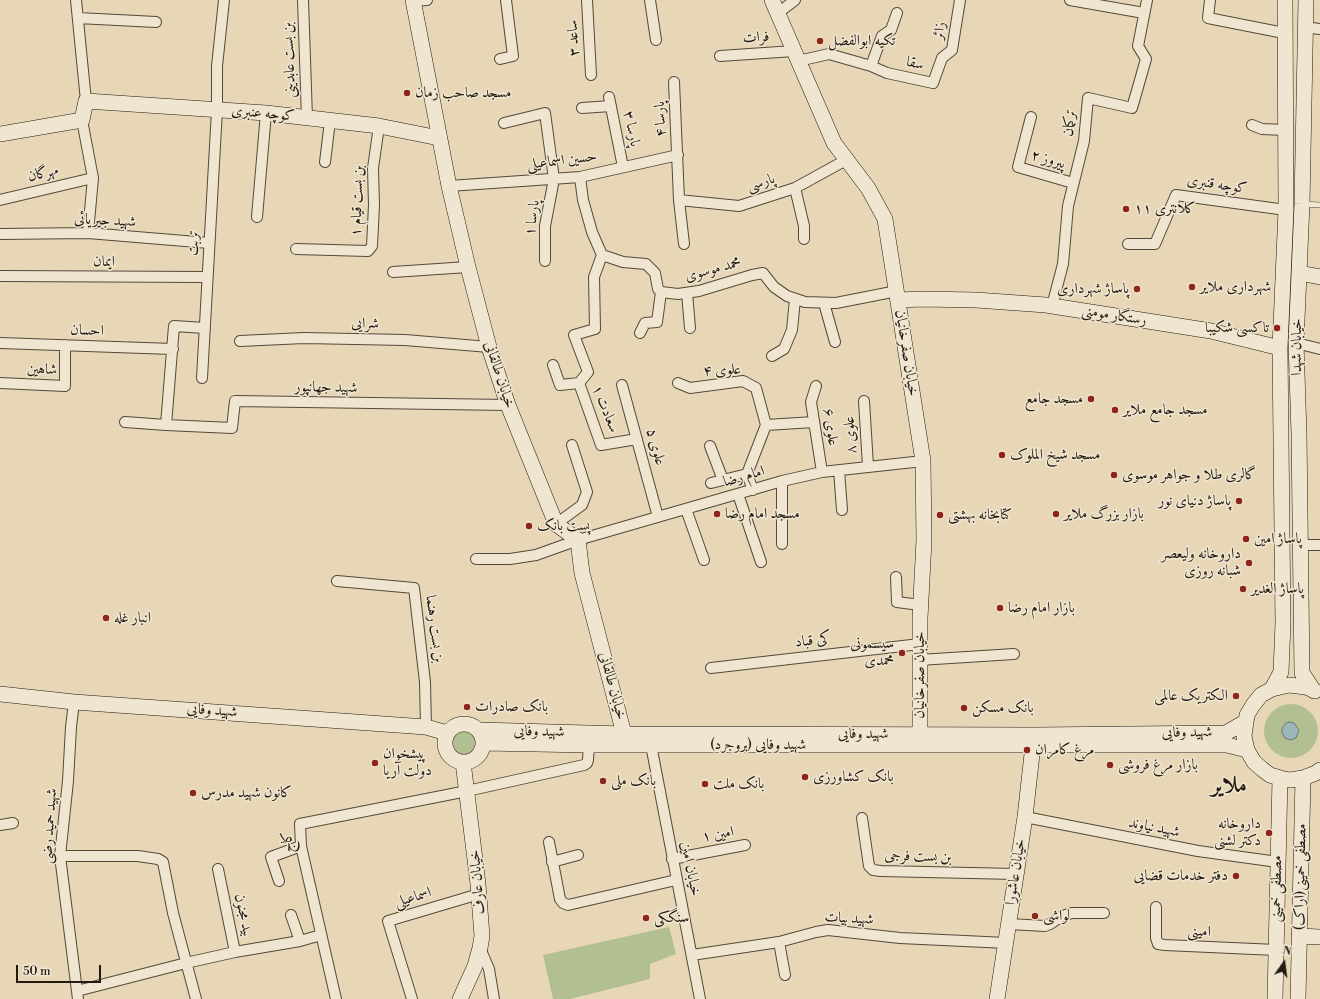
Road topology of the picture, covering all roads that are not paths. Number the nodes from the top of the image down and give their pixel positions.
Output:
1 (76, 0) edge
2 (224, 0) edge
3 (303, 0) edge
4 (418, 0) edge
5 (506, 0) edge
6 (587, 0) edge
7 (650, 0) edge
8 (795, 0) edge
9 (960, 0) edge
10 (1070, 0) edge
11 (1147, 0) edge
12 (1210, 0) edge
13 (1285, 0) edge
14 (1306, 0) edge
15 (775, 7) edge
16 (897, 13) dead end
17 (1144, 13) junction
18 (78, 18) junction
19 (156, 22) dead end
20 (1304, 27) junction
21 (1320, 29) edge
22 (1284, 33) junction
23 (656, 40) dead end
24 (720, 56) dead end
25 (796, 56) junction
26 (500, 59) dead end
27 (871, 66) junction
28 (591, 75) dead end
29 (674, 82) dead end
30 (933, 84) joint
31 (86, 101) junction
32 (582, 108) dead end
33 (217, 110) junction
34 (266, 114) junction
35 (307, 118) junction
36 (1031, 118) dead end
37 (82, 120) junction
38 (330, 121) junction
39 (504, 123) dead end
40 (1252, 125) dead end
41 (378, 126) junction
42 (1285, 130) junction
43 (0, 134) edge
44 (439, 138) junction
45 (678, 155) junction
46 (846, 160) junction
47 (325, 162) dead end
48 (624, 167) junction
49 (580, 177) junction
50 (93, 178) junction
51 (554, 179) junction
52 (1073, 183) junction
53 (449, 186) junction
54 (795, 188) junction
55 (0, 200) edge
56 (679, 200) junction
57 (1302, 204) junction
58 (1320, 205) edge
59 (1286, 210) junction
60 (257, 217) dead end
61 (0, 234) edge
62 (88, 234) junction
63 (804, 239) dead end
64 (209, 243) junction
65 (684, 244) dead end
66 (1128, 244) dead end
67 (296, 249) dead end
68 (602, 255) junction
69 (545, 261) dead end
70 (468, 267) junction
71 (394, 272) dead end
72 (1299, 273) junction
73 (0, 276) edge
74 (1320, 277) edge
75 (207, 278) junction
76 (662, 292) junction
77 (687, 293) junction
78 (897, 296) junction
79 (795, 299) junction
80 (824, 303) junction
81 (1052, 306) junction
82 (204, 328) junction
83 (690, 328) dead end
84 (640, 334) dead end
85 (240, 341) dead end
86 (835, 342) dead end
87 (0, 343) edge
88 (1296, 343) junction
89 (65, 345) junction
90 (489, 348) junction
91 (1280, 348) junction
92 (1320, 348) edge
93 (173, 349) junction
94 (772, 356) dead end
95 (553, 365) dead end
96 (202, 378) dead end
97 (0, 383) edge
98 (579, 383) junction
99 (678, 383) dead end
100 (622, 385) dead end
101 (816, 386) dead end
102 (864, 401) dead end
103 (508, 405) junction
104 (125, 422) dead end
105 (814, 422) junction
106 (166, 425) junction
107 (766, 425) junction
108 (637, 439) junction
109 (572, 445) dead end
110 (710, 446) dead end
111 (923, 461) junction
112 (868, 466) junction
113 (839, 470) junction
114 (822, 472) junction
115 (748, 474) junction
116 (723, 480) junction
117 (782, 481) junction
118 (711, 483) dead end
119 (753, 490) junction
120 (738, 494) junction
121 (686, 509) junction
122 (842, 510) dead end
123 (658, 517) junction
124 (556, 524) junction
125 (578, 540) junction
126 (782, 544) dead end
127 (1300, 545) junction
128 (1320, 545) edge
129 (476, 559) dead end
130 (704, 560) dead end
131 (761, 562) dead end
132 (896, 577) dead end
133 (336, 581) dead end
134 (920, 605) junction
135 (920, 644) junction
136 (1014, 654) dead end
137 (920, 660) junction
138 (710, 668) dead end
139 (1272, 689) junction
140 (1317, 693) edge
141 (0, 694) edge
142 (74, 702) junction
143 (1245, 722) junction
144 (426, 727) junction
145 (447, 733) junction
146 (624, 734) junction
147 (920, 734) junction
148 (481, 737) junction
149 (589, 745) junction
150 (651, 745) junction
151 (1033, 745) junction
152 (1247, 750) junction
153 (463, 762) junction
154 (1320, 770) edge
155 (1280, 778) junction
156 (1303, 778) junction
157 (467, 791) junction
158 (1025, 817) junction
159 (862, 818) dead end
160 (13, 823) dead end
161 (0, 825) edge
162 (549, 842) dead end
163 (301, 846) junction
164 (745, 846) dead end
165 (578, 855) dead end
166 (60, 856) junction
167 (672, 858) junction
168 (552, 862) junction
169 (1278, 862) junction
170 (218, 869) dead end
171 (1016, 874) junction
172 (676, 880) junction
173 (279, 881) dead end
174 (479, 894) junction
175 (1156, 907) dead end
176 (1104, 913) dead end
177 (291, 915) dead end
178 (1008, 924) junction
179 (321, 935) junction
180 (1300, 936) junction
181 (1320, 937) edge
182 (300, 941) junction
183 (779, 942) junction
184 (1007, 943) junction
185 (480, 948) junction
186 (1276, 950) junction
187 (235, 952) junction
188 (692, 955) junction
189 (186, 963) junction
190 (785, 975) dead end
191 (77, 995) edge
192 (196, 999) edge
193 (336, 999) edge
194 (412, 999) edge
195 (460, 999) edge
196 (494, 999) edge
197 (700, 999) edge
198 (997, 999) edge
199 (1275, 999) edge
200 (1298, 999) edge

1 - 18 street
2 - 33 street, تربت
3 - 35 street, بن بست عابدینی
4 - 44 main road, خیابان طالقانی
5 - 26 street
6 - 28 street, ساعد ۳
7 - 23 street
8 - 15 street
9 - 30 street, زائر
10 - 17 street
11 - 17 street, ترکمان
12 - 22 street
13 - 22 main road, خیابان شهدا
14 - 20 main road, خیابان شهدا
15 - 25 main road, خیابان صفرخانیان
16 - 27 street
17 - 52 street, ترکمان
18 - 19 street
18 - 31 street
20 - 21 street
20 - 57 main road, خیابان شهدا
22 - 42 main road, خیابان شهدا
24 - 25 street, فرات
25 - 27 street, سقا
25 - 46 main road, خیابان صفرخانیان
27 - 30 street, سقا
29 - 45 street, پارسا ۴
31 - 33 main road, کوچه عنبری
31 - 37 main road
32 - 48 street, پارسا ۳
33 - 34 main road, کوچه عنبری
33 - 64 street, تربت
34 - 35 main road, کوچه عنبری
34 - 60 street
35 - 38 main road, کوچه عنبری
36 - 52 street, پیروز ۲
37 - 43 main road
37 - 50 street
38 - 41 main road, کوچه عنبری
38 - 47 street
39 - 51 street, پارسا ۱
40 - 42 street
41 - 44 main road, کوچه عنبری
41 - 67 street, بن بست قیام ۱
42 - 59 main road, خیابان شهدا
44 - 53 main road, خیابان طالقانی
45 - 48 street, حسین اسماعیلی
45 - 56 street, پارسا ۴
46 - 54 street, پارسی
46 - 78 main road, خیابان صفرخانیان
48 - 49 street, حسین اسماعیلی
49 - 51 street, حسین اسماعیلی
49 - 68 street
50 - 55 street, مهرگان
50 - 62 street
51 - 53 street, حسین اسماعیلی
51 - 69 street, پارسا ۱
52 - 81 street, ترکمان
53 - 70 main road, خیابان طالقانی
54 - 56 street, پارسی
54 - 63 street
56 - 65 street, پارسا ۴
57 - 58 lane
57 - 72 main road, خیابان شهدا
59 - 66 street, کوچه قنبری
59 - 91 main road, خیابان شهدا
61 - 62 street, شهید جیریائی
62 - 64 street, شهید جیریائی
64 - 75 street, تربت
68 - 76 street
68 - 98 street, سعادت ۱
70 - 71 street
70 - 90 main road, خیابان طالقانی
72 - 74 main road
72 - 88 main road, خیابان شهدا
73 - 75 street, ایمان
75 - 82 street, تربت
76 - 77 street, محمد موسوی
76 - 84 street
77 - 79 street, محمد موسوی
77 - 83 street
78 - 80 street, محمد موسوی
78 - 81 main road, رستگار مومنی
78 - 111 main road, خیابان صفرخانیان
79 - 80 street, محمد موسوی
79 - 94 street
80 - 86 street
81 - 91 main road, رستگار مومنی
82 - 93 street
82 - 96 street, تربت
85 - 90 street, شرایی
87 - 89 street, احسان
88 - 92 street
88 - 127 main road, خیابان شهدا
89 - 93 street, احسان
89 - 97 street, شاهین
90 - 103 main road, خیابان طالقانی
91 - 139 main road, خیابان شهدا
93 - 106 street
95 - 98 street
98 - 108 street, سعادت ۱
99 - 107 street, علوی ۴
100 - 108 street, علوی ۵
101 - 105 street, علوی ۶
102 - 112 street, علوی ۸
103 - 106 street, شهید جهانپور
103 - 124 main road, خیابان طالقانی
104 - 106 street, شهید جهانپور
105 - 107 street
105 - 114 street, علوی ۶
107 - 115 street
108 - 123 street, علوی ۵
109 - 124 street
110 - 116 street
111 - 112 street, امام رضا
111 - 134 main road, خیابان صفرخانیان
112 - 113 street, امام رضا
113 - 114 street, امام رضا
113 - 122 street
114 - 117 street, امام رضا
115 - 116 street
115 - 119 street
116 - 118 street
117 - 119 street, امام رضا
117 - 126 street
119 - 120 street, امام رضا
120 - 121 street, امام رضا
120 - 131 street
121 - 123 street, امام رضا
121 - 130 street
123 - 125 street, امام رضا
124 - 125 main road
125 - 129 street, امام رضا
125 - 146 main road, خیابان طالقانی
127 - 128 street
127 - 140 main road, خیابان شهدا
132 - 134 street
133 - 144 street, بن بست رهنما
134 - 135 main road, خیابان صفرخانیان
135 - 137 main road, خیابان صفرخانیان
135 - 138 street, کی قباد
136 - 137 street
137 - 147 main road, خیابان صفرخانیان
139 - 140 main road
139 - 143 main road
141 - 142 main road, شهید وفایی
142 - 144 main road, شهید وفایی
142 - 166 street, شهید حمید رضی
143 - 147 main road, شهید وفایی
143 - 152 main road
144 - 145 main road, شهید وفایی
145 - 148 main road
145 - 153 main road
146 - 147 main road, شهید وفایی
146 - 148 main road, شهید وفایی
148 - 149 main road, شهید وفایی (بروجرد)
148 - 153 main road
149 - 150 main road, شهید وفایی (بروجرد)
149 - 157 street
150 - 151 main road, شهید وفایی (بروجرد)
150 - 167 street, خیابان امین
151 - 152 main road, شهید وفایی
151 - 158 main road, خیابان عاشورا
152 - 155 main road
153 - 157 main road, خیابان عارف
154 - 156 main road
155 - 156 main road
155 - 169 main road, مصطفی خمینی
156 - 180 main road, مصطفی خمینی(اراک)
157 - 163 street, کاج
157 - 174 main road, خیابان عارف
158 - 169 street, شهید نیاوند
158 - 171 main road, خیابان عاشورا
159 - 171 street, بن بست فرجی
160 - 161 street
162 - 168 street
163 - 173 street
163 - 179 street, کاج
164 - 167 street, امین ۱
165 - 168 street
166 - 189 street
166 - 191 street, شهید حمید رضی
167 - 172 street, خیابان امین
168 - 172 street
169 - 186 main road, مصطفی خمینی
170 - 187 street, بید مجنون
171 - 178 main road, خیابان عاشورا
172 - 188 street, خیابان امین
174 - 185 main road, خیابان عارف
174 - 194 street, اسماعیلی
175 - 186 street, امینی
176 - 178 street
177 - 182 street
178 - 184 main road, خیابان عاشورا
179 - 182 street, بید مجنون
179 - 193 street, کاج
180 - 181 main road
180 - 200 main road, مصطفی خمینی(اراک)
182 - 187 street, بید مجنون
183 - 184 street, شهید بیات
183 - 188 street, شهید بیات
183 - 190 street
184 - 198 main road, خیابان عاشورا
185 - 195 main road, خیابان عارف
185 - 196 street
186 - 199 main road, مصطفی خمینی
187 - 189 street
188 - 197 street, خیابان امین
189 - 191 street
189 - 192 street

